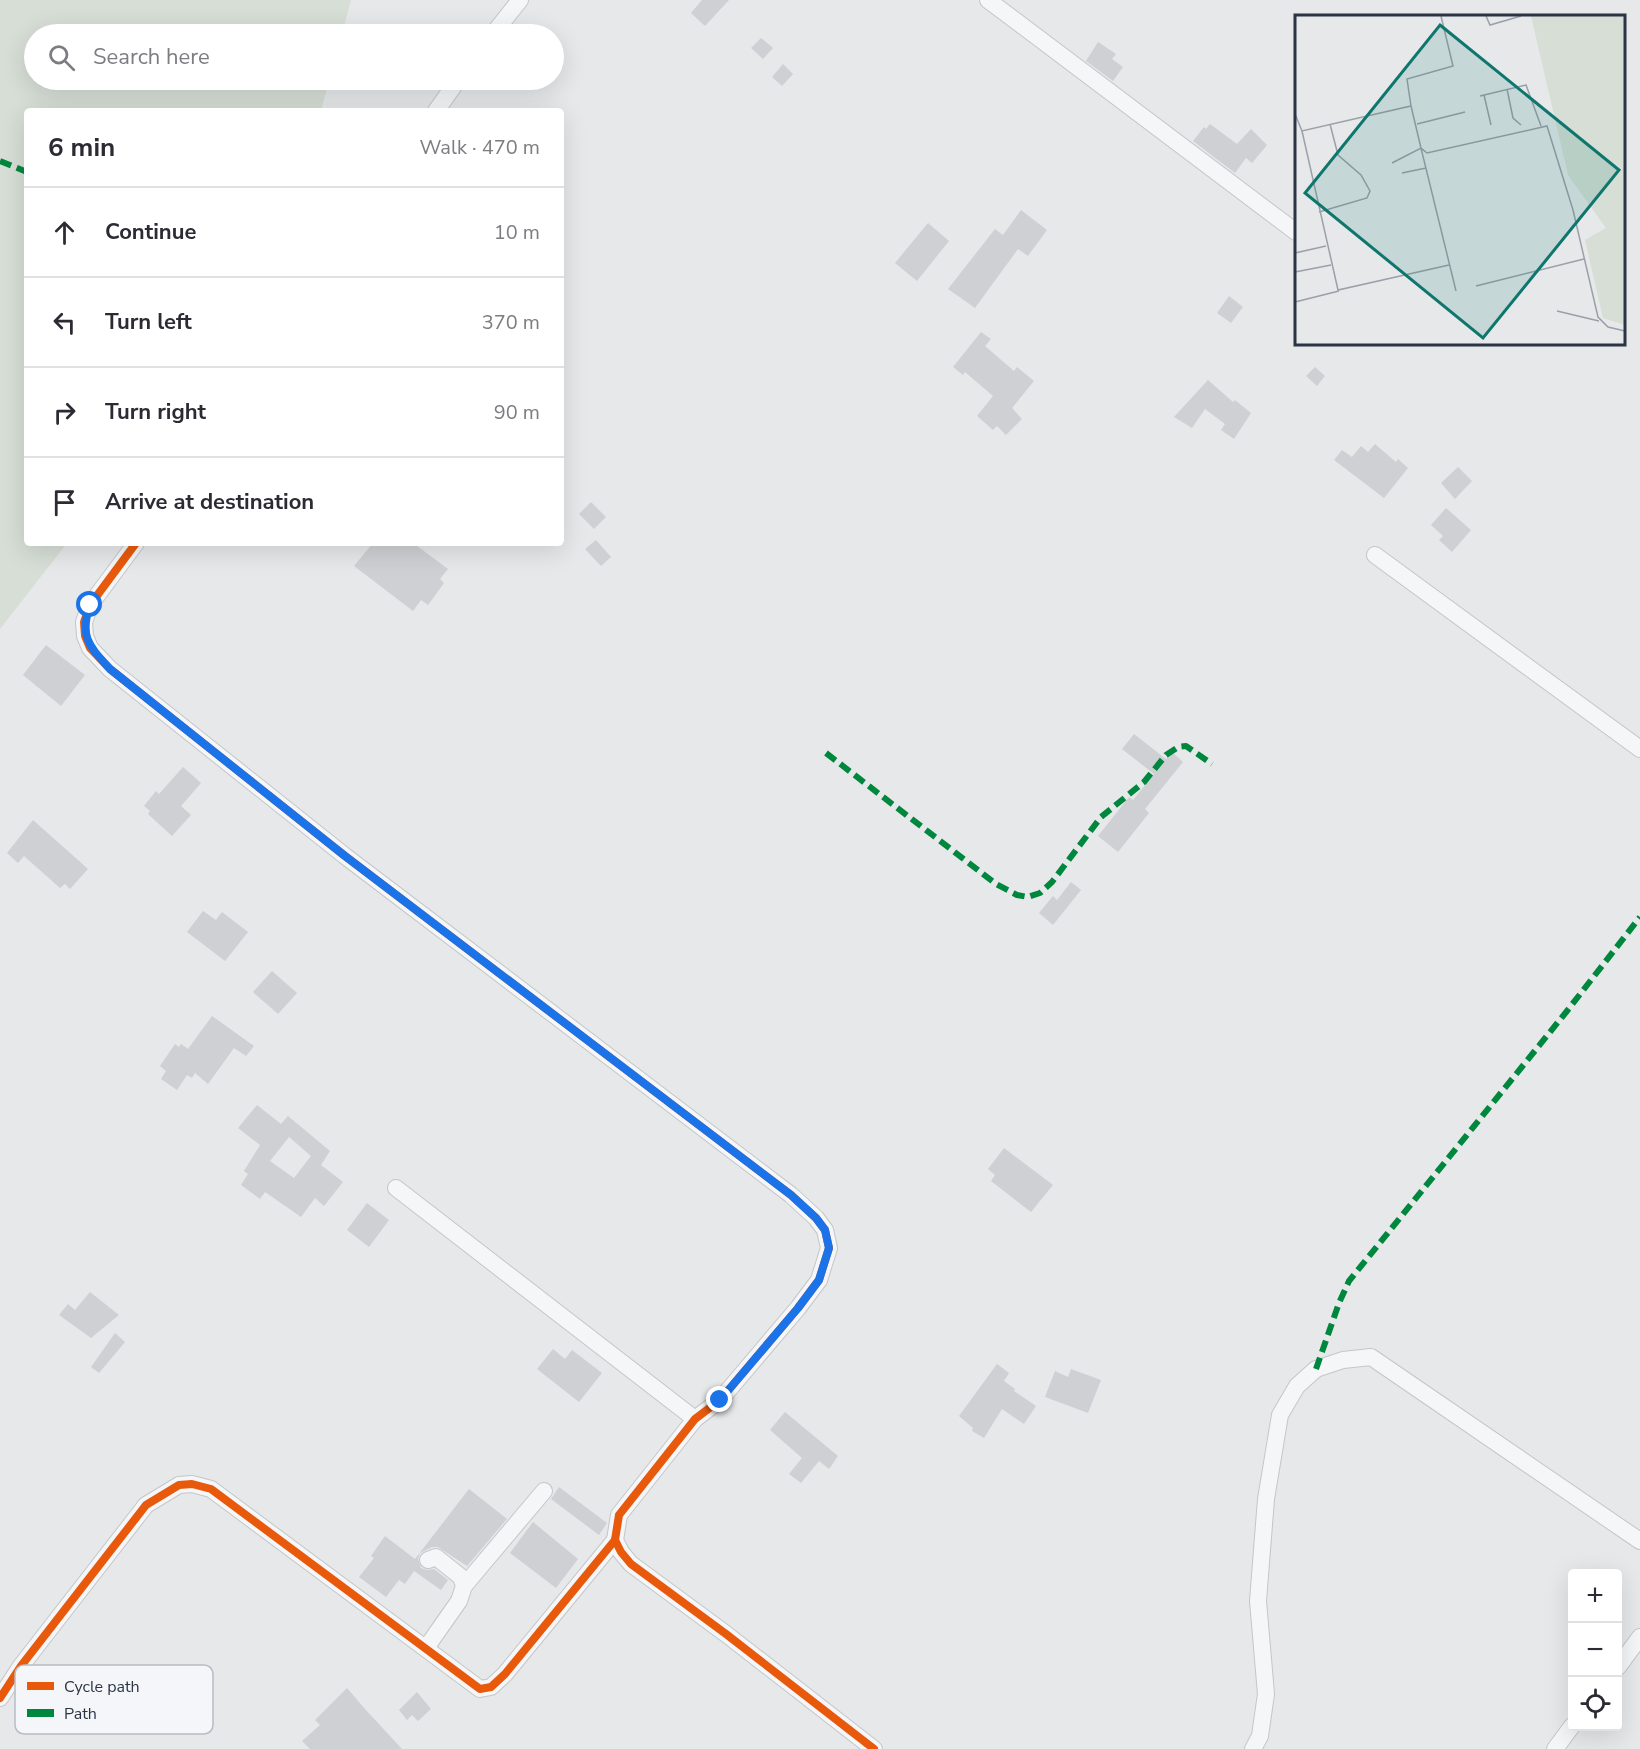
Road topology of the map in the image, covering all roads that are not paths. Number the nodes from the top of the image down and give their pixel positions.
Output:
1 (520, 0) edge
2 (988, 0) edge
3 (501, 24) edge
4 (451, 90) edge
5 (438, 108) edge
6 (1295, 231) edge
7 (134, 546) edge
8 (1375, 555) dead end
9 (1640, 750) edge
10 (396, 1188) dead end
11 (695, 1419) junction
12 (544, 1491) dead end
13 (615, 1540) junction
14 (1640, 1541) edge
15 (428, 1560) dead end
16 (464, 1586) junction
17 (1640, 1637) edge
18 (426, 1648) junction
19 (1622, 1660) edge
20 (22, 1665) edge
21 (15, 1675) edge
22 (0, 1698) edge
23 (1568, 1731) edge
24 (874, 1749) edge
25 (1253, 1749) edge
26 (1555, 1749) edge

1 - 3 street
2 - 6 street
4 - 5 street
7 - 11 street
8 - 9 street
10 - 11 street
11 - 13 street
12 - 16 street
13 - 18 street
13 - 24 street
14 - 25 street
15 - 16 street
16 - 18 street
17 - 19 street
18 - 20 street
21 - 22 street
23 - 26 street

